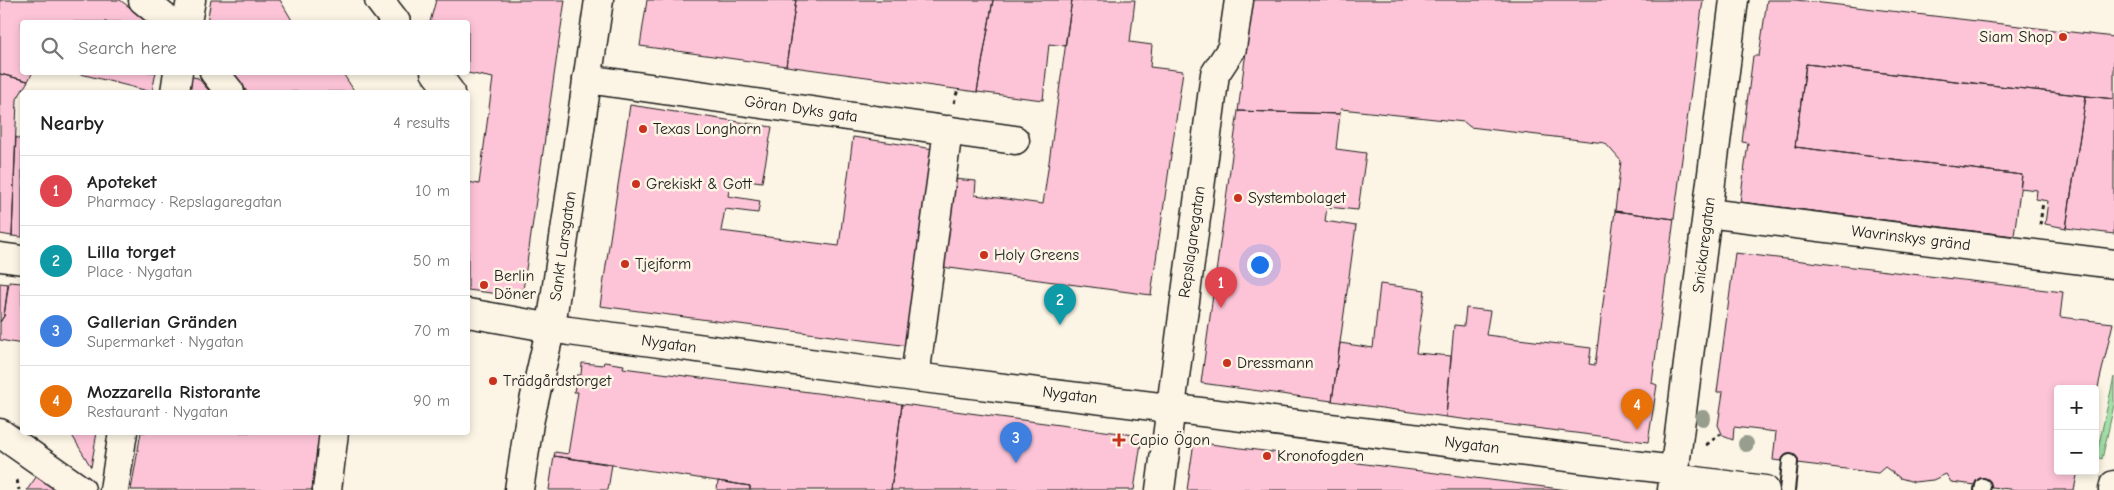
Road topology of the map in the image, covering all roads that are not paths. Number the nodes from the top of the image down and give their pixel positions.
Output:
1 (143, 0) edge
2 (191, 0) edge
3 (378, 0) edge
4 (599, 0) edge
5 (1239, 0) edge
6 (1734, 0) edge
7 (168, 20) edge
8 (187, 20) edge
9 (394, 20) edge
10 (178, 75) edge
11 (216, 75) edge
12 (437, 75) edge
13 (587, 79) junction
14 (175, 90) edge
15 (228, 90) edge
16 (448, 90) edge
17 (948, 130) junction
18 (1015, 140) dead end
19 (1708, 213) junction
20 (0, 257) edge
21 (20, 260) edge
22 (2111, 264) edge
23 (470, 313) edge
24 (551, 326) junction
25 (915, 377) junction
26 (1171, 407) junction
27 (0, 433) edge
28 (123, 435) edge
29 (334, 435) edge
30 (1790, 462) dead end
31 (1673, 479) edge
32 (2114, 485) edge
33 (80, 490) edge
34 (114, 490) edge
35 (327, 490) edge
36 (519, 490) edge
37 (1160, 490) edge
38 (1765, 490) edge
39 (1787, 490) edge
40 (2113, 490) edge

1 - 7 street
2 - 8 street
3 - 9 street
4 - 13 street, Sankt Larsgatan
5 - 26 street, Repslagaregatan
6 - 19 street, Snickaregatan
10 - 14 street
11 - 15 street
12 - 16 street
13 - 17 street, Göran Dyks gata
13 - 24 street, Sankt Larsgatan
17 - 18 street, Göran Dyks gata
17 - 25 street
19 - 22 street, Wavrinskys gränd
19 - 31 street, Snickaregatan
20 - 21 street
23 - 24 street, Nygatan
24 - 25 street, Nygatan
24 - 36 street, Sankt Larsgatan
25 - 26 street, Nygatan
26 - 31 street, Nygatan
26 - 37 street, Repslagaregatan
27 - 33 street
28 - 34 street
29 - 35 street
30 - 39 lane
31 - 38 street, Nygatan
32 - 40 street

